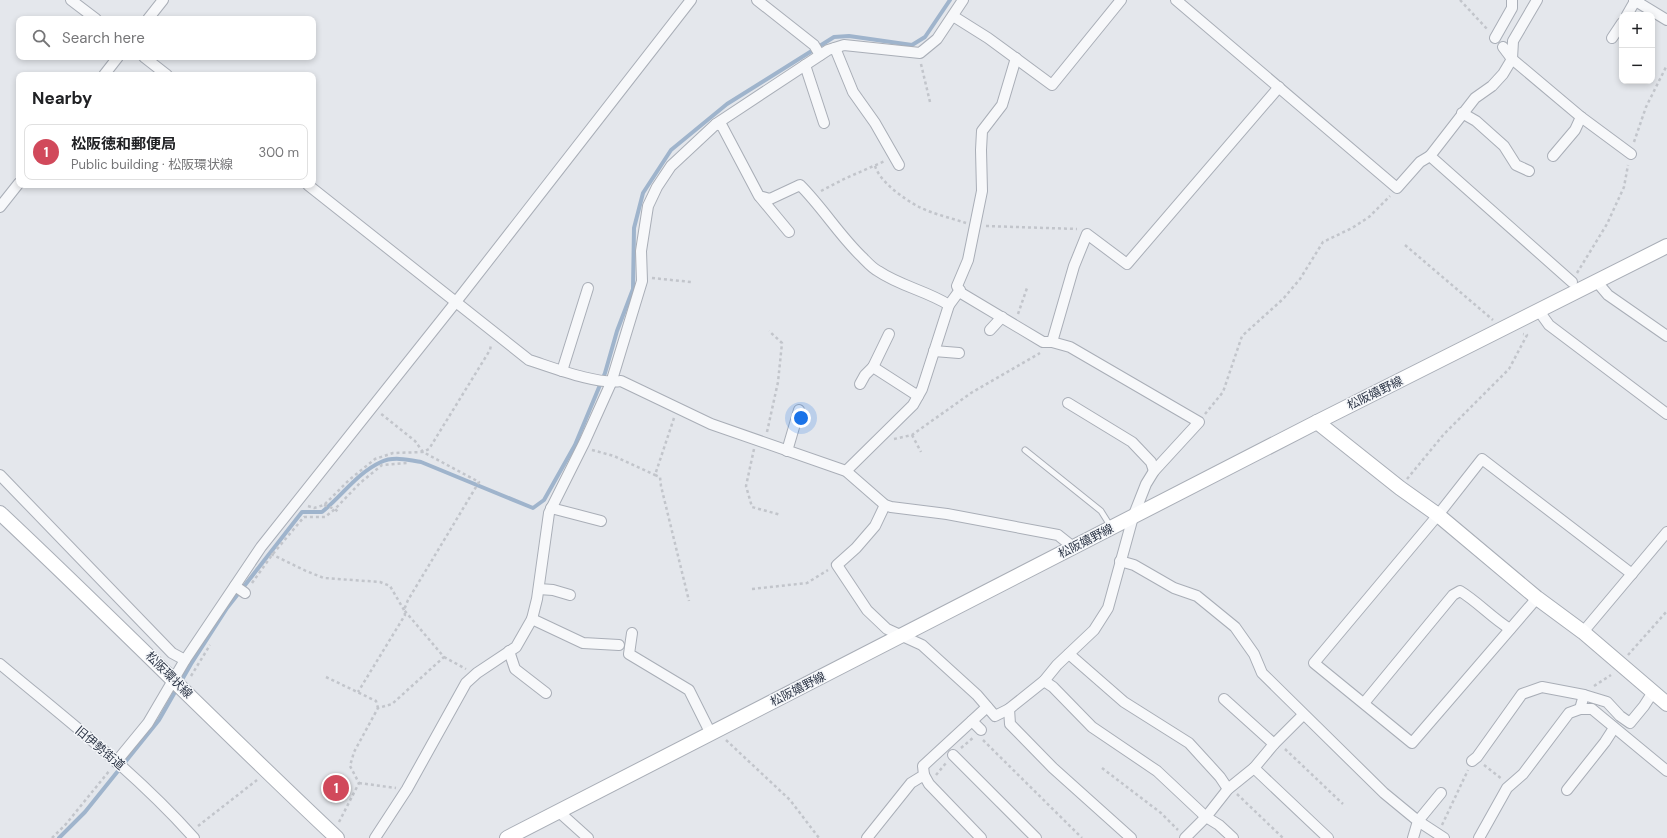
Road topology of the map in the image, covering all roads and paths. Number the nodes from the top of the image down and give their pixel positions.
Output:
1 (71, 0) edge
2 (163, 0) edge
3 (691, 0) edge
4 (757, 0) edge
5 (963, 0) edge
6 (1122, 0) edge
7 (1176, 0) edge
8 (1460, 0) edge
9 (1512, 0) edge
10 (1537, 0) edge
11 (1634, 0) edge
12 (1628, 12) edge
13 (92, 16) edge
14 (150, 16) edge
15 (953, 16) junction
16 (1667, 20) edge
17 (1619, 28) edge
18 (1495, 38) joint
19 (1612, 38) dead end
20 (1503, 47) dead end
21 (835, 48) junction
22 (920, 53) junction
23 (820, 55) junction
24 (1016, 58) junction
25 (1512, 59) junction
26 (116, 60) edge
27 (148, 60) edge
28 (804, 65) junction
29 (1667, 66) edge
30 (106, 72) edge
31 (163, 72) edge
32 (1279, 87) junction
33 (930, 102) dead end
34 (1462, 114) junction
35 (1581, 117) junction
36 (824, 123) dead end
37 (716, 124) junction
38 (1631, 154) junction
39 (1430, 156) junction
40 (1553, 156) dead end
41 (896, 162) joint
42 (1529, 172) dead end
43 (16, 187) edge
44 (312, 188) edge
45 (1397, 188) junction
46 (759, 196) junction
47 (812, 196) junction
48 (0, 207) edge
49 (789, 232) dead end
50 (1667, 246) edge
51 (642, 277) junction
52 (691, 282) dead end
53 (1572, 282) joint
54 (1597, 282) junction
55 (588, 288) dead end
56 (1027, 288) dead end
57 (960, 290) junction
58 (456, 301) junction
59 (950, 305) junction
60 (1539, 311) junction
61 (1002, 317) junction
62 (1011, 323) junction
63 (990, 330) dead end
64 (494, 332) junction
65 (889, 334) dead end
66 (1667, 336) edge
67 (1052, 342) junction
68 (934, 351) junction
69 (959, 353) dead end
70 (873, 367) junction
71 (562, 371) junction
72 (610, 383) junction
73 (860, 384) dead end
74 (918, 396) junction
75 (1068, 403) dead end
76 (372, 407) junction
77 (678, 408) junction
78 (799, 410) dead end
79 (1667, 414) edge
80 (1199, 422) junction
81 (1317, 422) junction
82 (912, 435) junction
83 (874, 442) junction
84 (582, 446) junction
85 (1026, 450) dead end
86 (787, 451) junction
87 (423, 452) junction
88 (921, 452) dead end
89 (407, 463) dead end
90 (846, 471) junction
91 (1154, 471) junction
92 (655, 474) junction
93 (0, 475) edge
94 (297, 502) junction
95 (324, 505) junction
96 (885, 505) junction
97 (551, 508) junction
98 (335, 509) junction
99 (338, 512) dead end
100 (0, 513) edge
101 (1438, 516) junction
102 (1133, 517) junction
103 (601, 520) dead end
104 (1111, 528) junction
105 (1667, 532) edge
106 (261, 547) junction
107 (1073, 547) junction
108 (272, 555) junction
109 (1120, 561) junction
110 (837, 566) junction
111 (1632, 574) junction
112 (235, 586) junction
113 (539, 589) junction
114 (752, 589) dead end
115 (245, 593) joint
116 (570, 595) dead end
117 (1537, 598) junction
118 (689, 601) dead end
119 (404, 610) junction
120 (1667, 611) edge
121 (532, 619) junction
122 (1510, 629) junction
123 (1583, 632) junction
124 (632, 633) dead end
125 (902, 636) junction
126 (211, 645) dead end
127 (619, 645) dead end
128 (509, 651) junction
129 (1069, 654) junction
130 (1626, 656) dead end
131 (444, 657) junction
132 (184, 660) junction
133 (0, 664) edge
134 (1611, 675) dead end
135 (191, 676) dead end
136 (326, 677) dead end
137 (473, 677) junction
138 (174, 679) junction
139 (1044, 681) junction
140 (358, 692) junction
141 (1653, 692) junction
142 (546, 693) dead end
143 (1584, 695) junction
144 (1224, 699) dead end
145 (1364, 703) junction
146 (1667, 704) edge
147 (987, 707) junction
148 (378, 708) junction
149 (1009, 709) junction
150 (1580, 709) junction
151 (1303, 715) junction
152 (972, 721) junction
153 (1614, 728) junction
154 (981, 730) joint
155 (713, 733) junction
156 (1274, 744) junction
157 (953, 755) dead end
158 (1472, 761) junction
159 (116, 762) junction
160 (1102, 768) dead end
161 (1254, 768) junction
162 (1667, 771) edge
163 (267, 772) junction
164 (924, 774) junction
165 (359, 783) junction
166 (1510, 785) junction
167 (406, 789) junction
168 (1228, 789) junction
169 (1567, 790) dead end
170 (1441, 793) dead end
171 (1343, 804) dead end
172 (558, 811) junction
173 (1206, 817) junction
174 (1418, 821) junction
175 (192, 835) edge
176 (334, 836) edge
177 (1183, 836) edge
178 (1441, 836) edge
179 (52, 838) edge
180 (375, 838) edge
181 (508, 838) edge
182 (588, 838) edge
183 (819, 838) edge
184 (867, 838) edge
185 (981, 838) edge
186 (1036, 838) edge
187 (1082, 838) edge
188 (1132, 838) edge
189 (1233, 838) edge
190 (1283, 838) edge
191 (1328, 838) edge
192 (1413, 838) edge
193 (1479, 838) edge

1 - 13 street
2 - 14 street
3 - 58 street
4 - 23 street
5 - 15 street
6 - 24 street
7 - 32 street
8 - 18 path
9 - 18 street
10 - 25 street
11 - 12 street
11 - 16 street
15 - 22 street
15 - 24 street
17 - 19 street
20 - 25 street
21 - 22 street
21 - 23 street
21 - 41 street
22 - 33 path
23 - 28 street
24 - 57 street
25 - 34 street
25 - 35 street
26 - 30 street
27 - 31 street
28 - 36 street
28 - 37 street
29 - 38 path
32 - 45 street
32 - 67 street
34 - 39 street
34 - 42 street
35 - 38 street
35 - 40 street
37 - 46 street
37 - 51 street
38 - 53 path
39 - 45 street
39 - 53 street
41 - 47 path
43 - 48 street
44 - 58 street
45 - 80 path
46 - 47 street
46 - 49 street
47 - 59 street
50 - 54 main road, 松阪嬉野線
51 - 52 path
51 - 72 street
54 - 60 main road, 松阪嬉野線
54 - 66 street
55 - 71 street
56 - 62 path
57 - 59 street
57 - 61 street
58 - 64 street
58 - 76 street
59 - 68 street
60 - 79 street
60 - 81 main road, 松阪嬉野線
61 - 62 street
61 - 63 street
62 - 67 street
64 - 71 street
64 - 87 path
65 - 70 street
67 - 80 street
67 - 82 path
68 - 69 street
68 - 74 street
70 - 73 street
70 - 74 street
71 - 72 street
72 - 77 street
72 - 84 street
74 - 83 street
75 - 91 street
76 - 87 path
76 - 94 street
77 - 86 street
77 - 92 path
78 - 86 street
80 - 91 street
81 - 101 main road
81 - 102 main road, 松阪嬉野線
82 - 83 path
82 - 88 path
83 - 90 street
84 - 92 path
84 - 97 street
85 - 104 lane
86 - 90 street
87 - 95 path
87 - 119 path
89 - 98 path
90 - 96 street
91 - 102 street
92 - 118 path
93 - 132 street
94 - 95 path
94 - 106 street
95 - 98 path
96 - 107 street
96 - 110 street
97 - 103 street
97 - 113 street
98 - 99 path
98 - 108 path
100 - 138 main road, 松阪環状線
101 - 111 street
101 - 117 main road
101 - 145 street
102 - 104 main road, 松阪嬉野線
102 - 109 street
104 - 107 main road, 松阪嬉野線
105 - 111 street
106 - 108 path
106 - 112 street
107 - 125 main road, 松阪嬉野線
108 - 115 path
108 - 119 path
109 - 129 street
109 - 151 street
110 - 114 path
110 - 125 street
111 - 123 street
112 - 115 street
112 - 132 street
113 - 116 street
113 - 121 street
117 - 122 street
117 - 123 main road
119 - 131 path
119 - 140 path
120 - 130 path
121 - 127 street
121 - 128 street
122 - 145 street
122 - 145 street
123 - 141 main road
124 - 155 street
125 - 147 street
125 - 155 main road, 松阪嬉野線
126 - 135 path
128 - 137 street
128 - 142 street
129 - 139 street
129 - 168 street
131 - 137 path
131 - 148 path
132 - 138 street
133 - 159 street, 旧伊勢街道
134 - 143 path
136 - 140 path
137 - 167 street
138 - 159 street
138 - 163 main road, 松阪環状線
139 - 149 street
139 - 173 street
140 - 148 path
141 - 143 street
141 - 146 main road
143 - 150 street
143 - 158 street
144 - 156 street
147 - 149 street
147 - 152 street
148 - 165 path
149 - 188 street
150 - 153 street
150 - 166 street
151 - 156 street
151 - 174 street
152 - 154 street
152 - 164 street
153 - 162 street
153 - 169 street
154 - 187 path
155 - 172 main road, 松阪嬉野線
155 - 183 path
156 - 161 street
156 - 171 path
157 - 186 street
158 - 166 path
158 - 178 path
159 - 175 street, 旧伊勢街道
159 - 179 path
160 - 177 path
161 - 168 street
161 - 191 street
163 - 175 path
163 - 176 main road, 松阪環状線
164 - 184 street
164 - 185 street
165 - 167 path
165 - 176 path
166 - 193 street
167 - 180 street
168 - 173 street
168 - 190 path
170 - 174 street
172 - 181 main road, 松阪嬉野線
172 - 182 street
173 - 177 street
173 - 189 street
174 - 178 street
174 - 192 street

